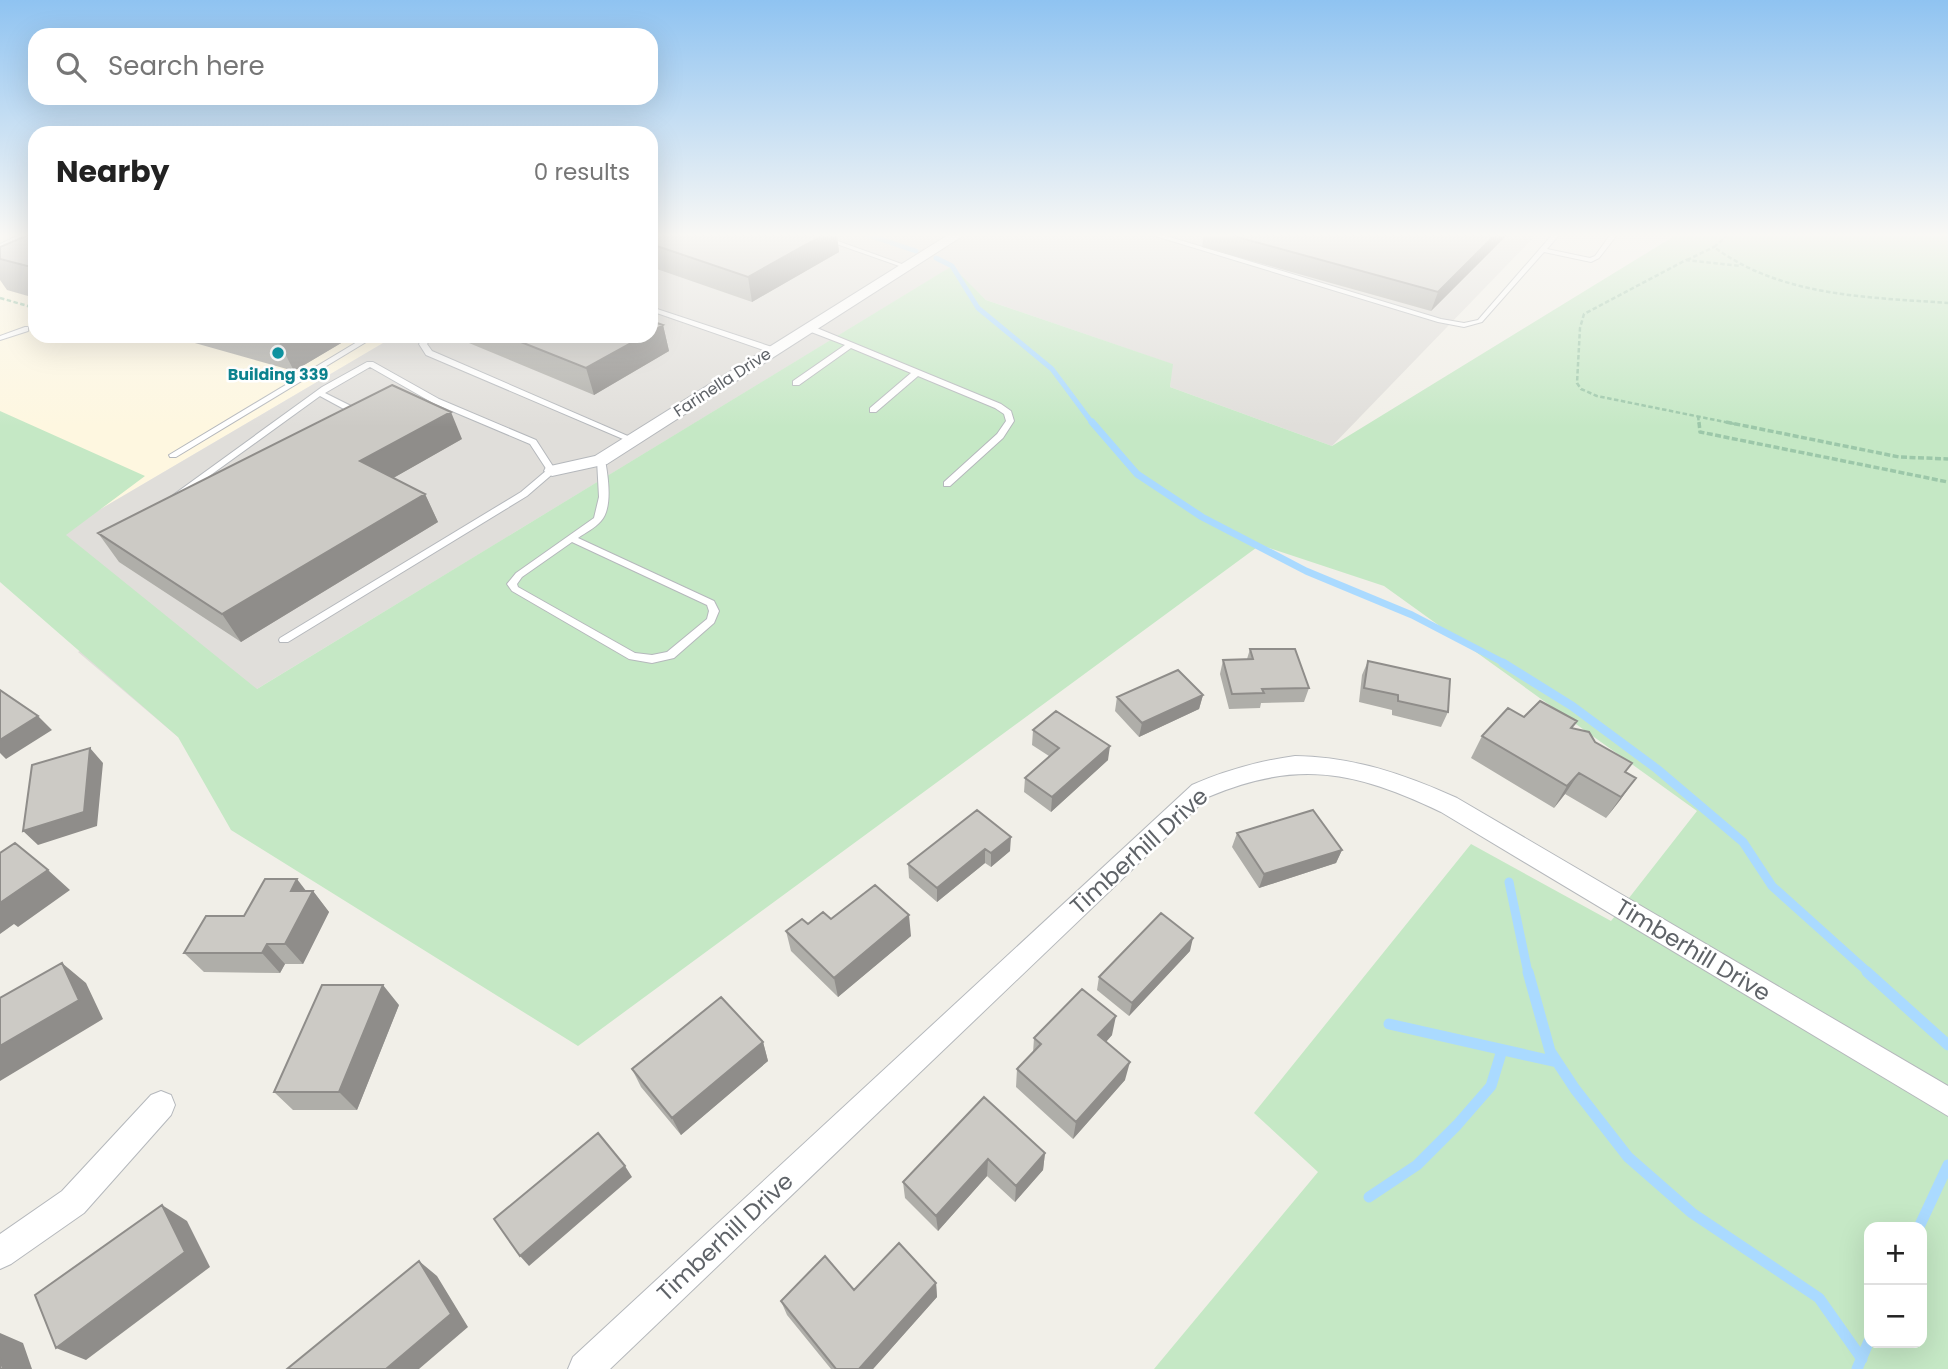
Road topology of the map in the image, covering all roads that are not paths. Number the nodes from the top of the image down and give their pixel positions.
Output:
1 (856, 299) edge
2 (1366, 299) edge
3 (1500, 299) edge
4 (658, 311) edge
5 (809, 328) junction
6 (25, 329) dead end
7 (0, 338) edge
8 (360, 343) edge
9 (424, 343) edge
10 (850, 345) junction
11 (772, 350) junction
12 (916, 373) junction
13 (796, 383) dead end
14 (320, 393) junction
15 (873, 410) dead end
16 (366, 417) edge
17 (633, 440) junction
18 (173, 455) dead end
19 (601, 460) junction
20 (552, 471) junction
21 (947, 484) dead end
22 (169, 501) edge
23 (570, 538) junction
24 (285, 640) dead end
25 (1946, 1101) edge
26 (161, 1105) dead end
27 (0, 1252) edge
28 (585, 1369) edge

1 - 5 street, Farinella Drive
2 - 3 lane
4 - 11 lane
5 - 10 lane
5 - 11 street, Farinella Drive
6 - 7 lane
8 - 18 lane
9 - 17 lane
10 - 12 lane
10 - 13 lane
11 - 17 street, Farinella Drive
12 - 15 lane
12 - 21 lane
14 - 16 lane
14 - 20 lane
14 - 22 lane
17 - 19 street, Farinella Drive
19 - 20 street, Farinella Drive
19 - 23 lane
20 - 24 lane
23 - 23 lane
25 - 28 street, Timberhill Drive
26 - 27 street

